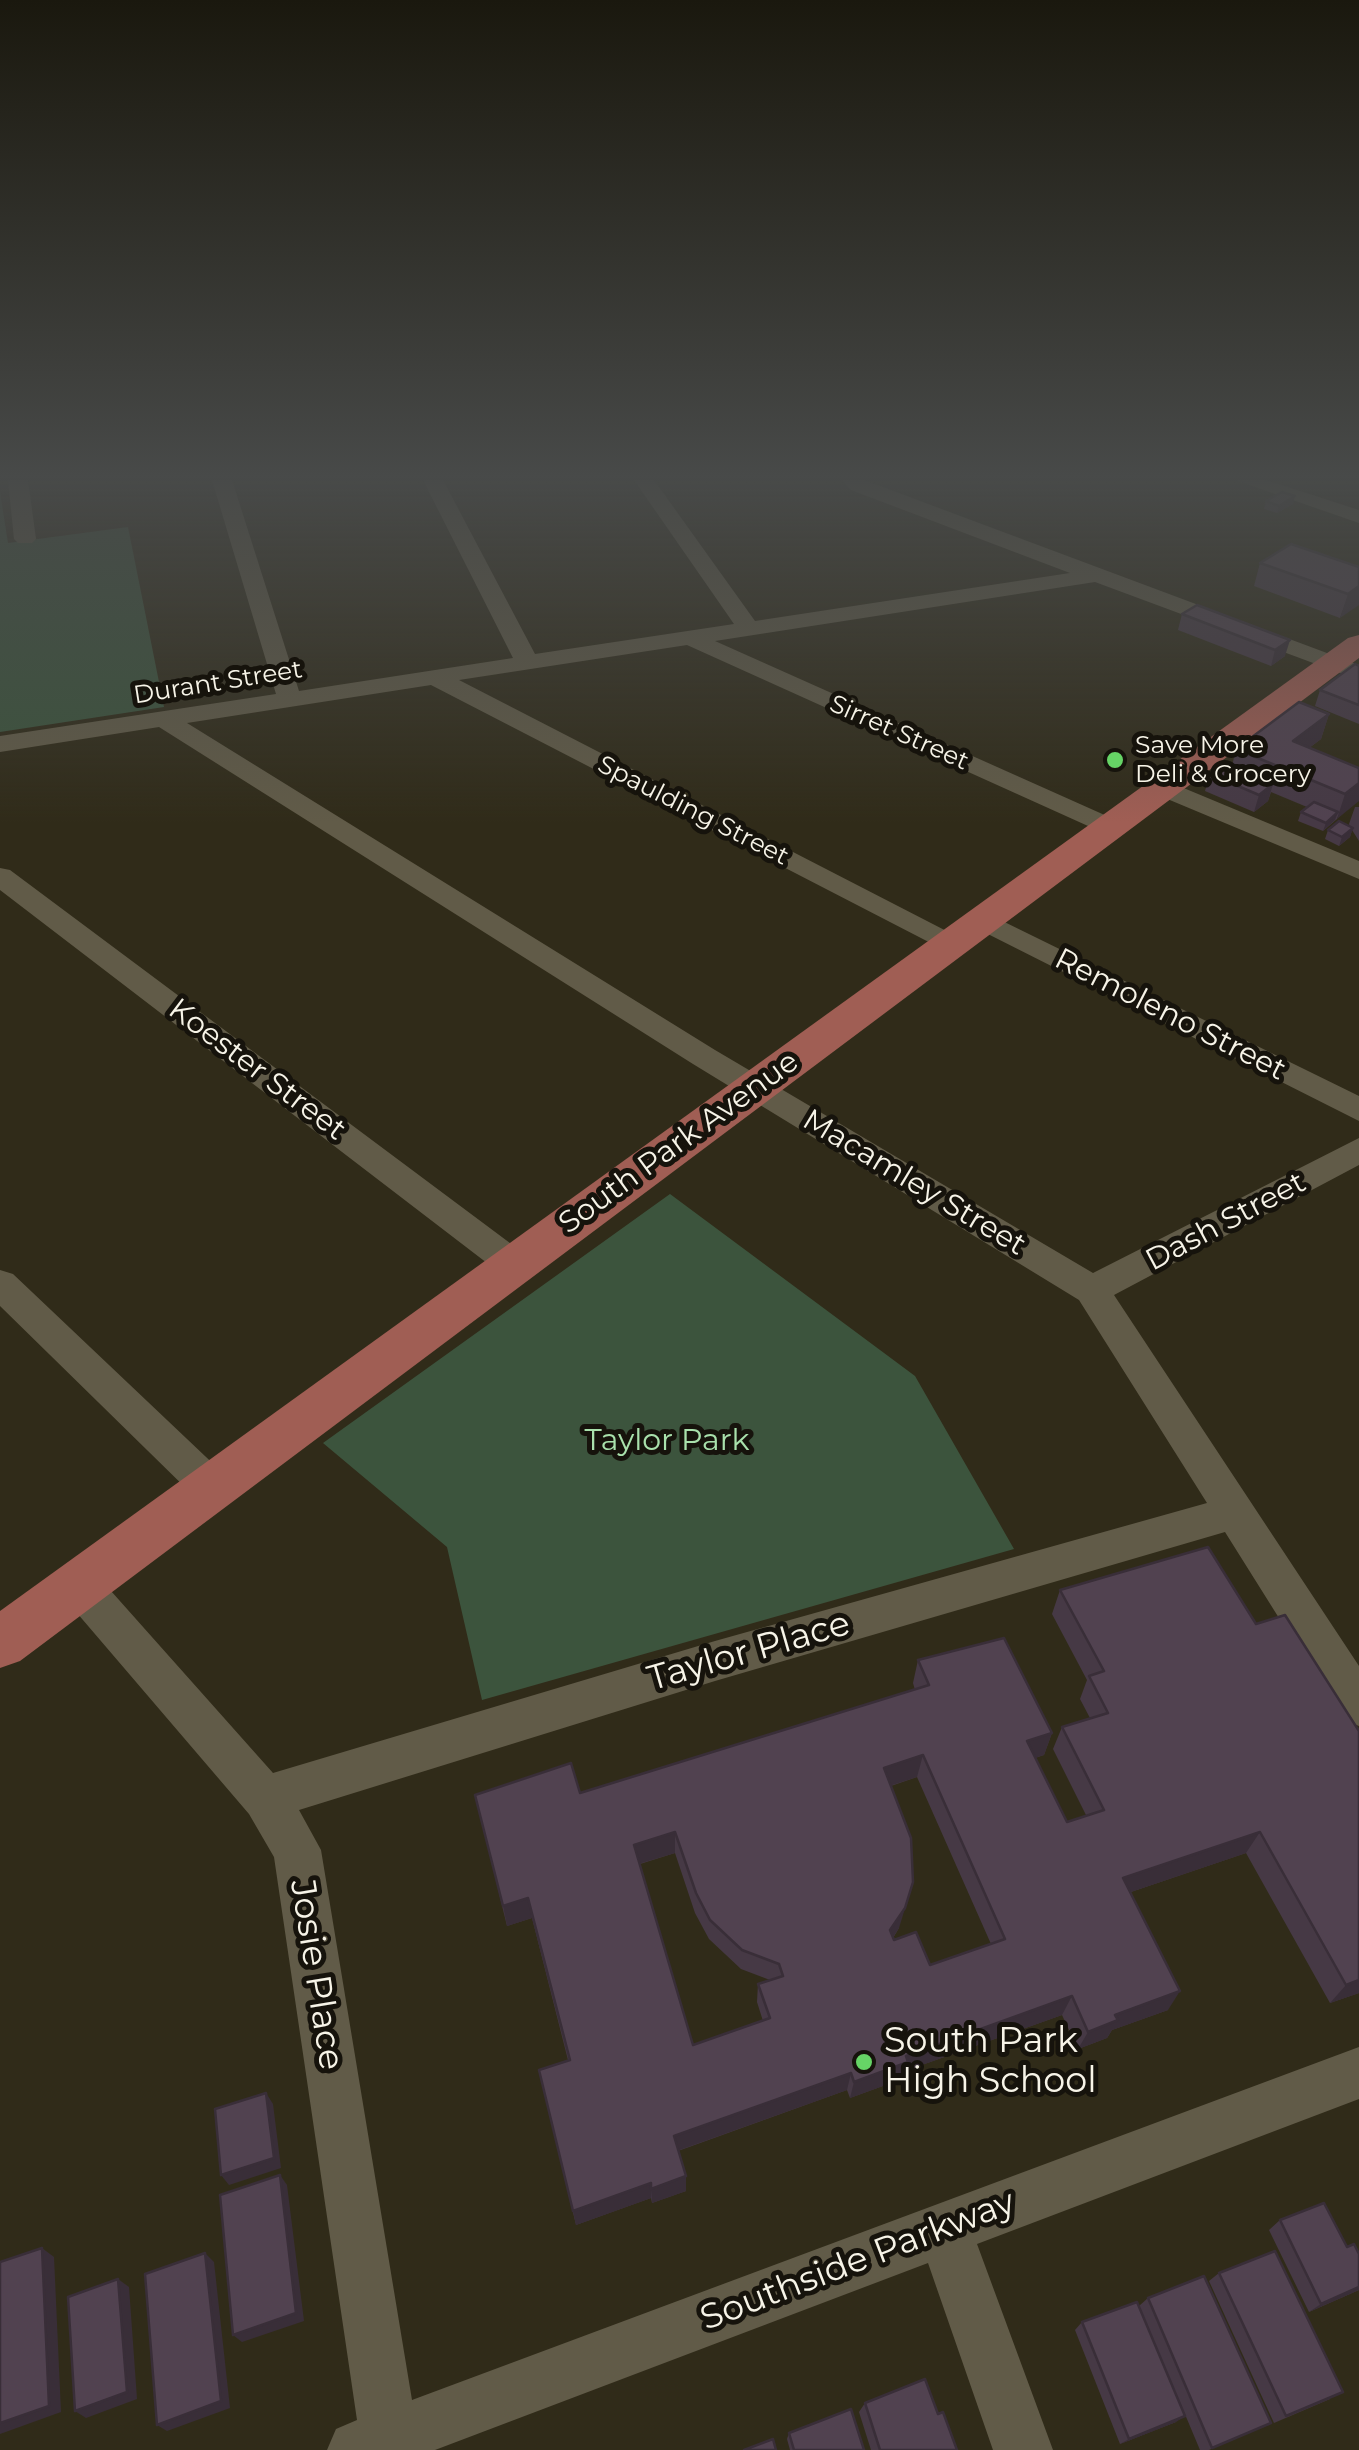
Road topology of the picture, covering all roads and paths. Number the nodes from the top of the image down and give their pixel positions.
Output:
1 (257, 594) edge
2 (492, 594) edge
3 (725, 594) edge
4 (972, 594) edge
5 (1155, 594) edge
6 (749, 629) junction
7 (690, 638) junction
8 (1350, 660) edge
9 (528, 664) junction
10 (436, 678) junction
11 (290, 700) junction
12 (164, 719) junction
13 (0, 744) edge
14 (1162, 787) junction
15 (1108, 827) junction
16 (1359, 872) edge
17 (0, 876) edge
18 (966, 932) junction
19 (756, 1088) junction
20 (1359, 1110) edge
21 (1359, 1150) edge
22 (513, 1264) junction
23 (0, 1284) edge
24 (1092, 1290) junction
25 (211, 1487) junction
26 (1235, 1512) junction
27 (80, 1586) junction
28 (0, 1643) edge
29 (1359, 1705) edge
30 (265, 1798) junction
31 (1359, 2073) edge
32 (943, 2228) junction
33 (373, 2444) edge
34 (1023, 2450) edge

1 - 11 street
2 - 9 street
3 - 6 street
4 - 6 street, Durant Street
5 - 8 street
6 - 7 street, Durant Street
7 - 9 street, Durant Street
7 - 15 street, Sirret Street
8 - 14 main road, South Park Avenue
9 - 10 street, Durant Street
10 - 11 street, Durant Street
10 - 18 street, Spaulding Street
11 - 12 street, Durant Street
12 - 13 street, Durant Street
12 - 19 street, Macamley Street
14 - 15 main road, South Park Avenue
14 - 16 street
15 - 18 main road, South Park Avenue
17 - 22 street, Koester Street
18 - 19 main road, South Park Avenue
18 - 20 street, Remoleno Street
19 - 22 main road, South Park Avenue
19 - 24 street, Macamley Street
21 - 24 street, Dash Street
22 - 25 main road, South Park Avenue
23 - 25 street
24 - 26 street, Macamley Street
25 - 27 main road, South Park Avenue
26 - 29 street, Macamley Street
26 - 30 street, Taylor Place
27 - 28 main road, South Park Avenue
27 - 30 street, Josie Place
30 - 33 street, Josie Place
31 - 32 street, Southside Parkway
32 - 33 street, Southside Parkway
32 - 34 street

